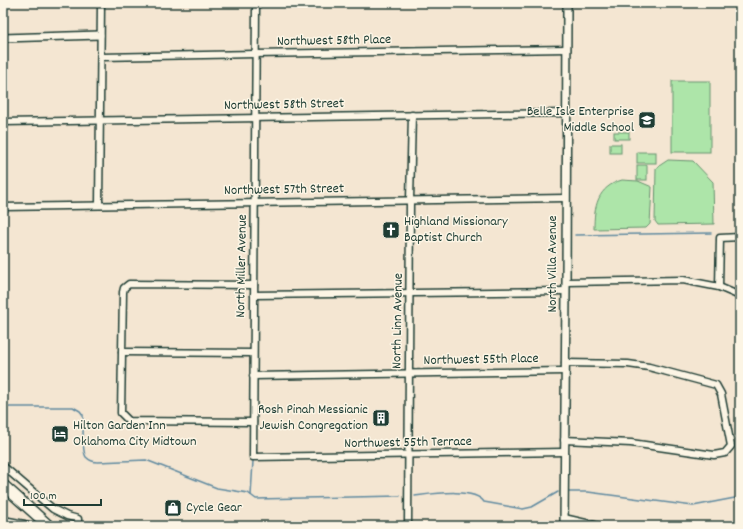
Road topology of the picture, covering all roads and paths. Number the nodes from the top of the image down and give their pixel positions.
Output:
1 (101, 3) edge
2 (256, 3) edge
3 (567, 3) edge
4 (100, 35) junction
5 (3, 38) edge
6 (567, 49) junction
7 (255, 54) junction
8 (101, 57) junction
9 (566, 113) junction
10 (412, 116) junction
11 (255, 117) junction
12 (100, 121) junction
13 (3, 122) edge
14 (566, 198) junction
15 (410, 200) junction
16 (254, 202) junction
17 (99, 205) junction
18 (3, 207) edge
19 (740, 237) edge
20 (566, 282) junction
21 (254, 285) junction
22 (719, 287) junction
23 (566, 291) junction
24 (410, 293) junction
25 (254, 295) junction
26 (740, 296) edge
27 (122, 352) junction
28 (253, 353) junction
29 (565, 367) junction
30 (409, 373) junction
31 (253, 376) junction
32 (253, 422) junction
33 (564, 440) junction
34 (564, 452) junction
35 (408, 455) junction
36 (253, 458) joint
37 (3, 466) edge
38 (3, 485) edge
39 (564, 518) junction
40 (3, 522) edge
41 (24, 526) edge
42 (49, 526) edge
43 (78, 526) edge
44 (408, 526) edge
45 (564, 526) edge
46 (599, 526) edge

1 - 4 street
2 - 7 street, North Miller Avenue
3 - 6 street, North Villa Avenue
4 - 5 street
4 - 8 street
6 - 7 street, Northwest 58th Place
6 - 9 street, North Villa Avenue
7 - 8 street, Northwest 58th Place
7 - 11 street, North Miller Avenue
8 - 12 street
9 - 10 street, Northwest 58th Street
9 - 14 street, North Villa Avenue
10 - 11 street, Northwest 58th Street
10 - 15 street, North Linn Avenue
11 - 12 street, Northwest 58th Street
11 - 16 street, North Miller Avenue
12 - 13 street, Northwest 58th Street
12 - 17 street
14 - 15 street, Northwest 57th Street
14 - 20 street, North Villa Avenue
15 - 16 street, Northwest 57th Street
15 - 24 street, North Linn Avenue
16 - 17 street, Northwest 57th Street
16 - 21 street, North Miller Avenue
17 - 18 street, Northwest 57th Street
19 - 22 street
20 - 22 street
20 - 23 street, North Villa Avenue
21 - 25 street, North Miller Avenue
21 - 27 street
22 - 26 street
23 - 24 street
23 - 29 street, North Villa Avenue
24 - 25 street
24 - 30 street, North Linn Avenue
25 - 28 street, North Miller Avenue
27 - 28 street
27 - 32 street
28 - 31 street, North Miller Avenue
29 - 30 street, Northwest 55th Place
29 - 33 street, North Villa Avenue
29 - 33 street, Northwest 55th Place
30 - 31 street, Northwest 55th Place
30 - 35 street, North Linn Avenue
31 - 32 street, North Miller Avenue
32 - 36 street, North Miller Avenue
33 - 34 street, North Villa Avenue
34 - 35 street, Northwest 55th Terrace
34 - 39 street, North Villa Avenue
35 - 36 street, Northwest 55th Terrace
35 - 44 street, North Linn Avenue
37 - 43 street
38 - 42 highway
39 - 45 street, North Villa Avenue
39 - 46 street
40 - 41 highway

